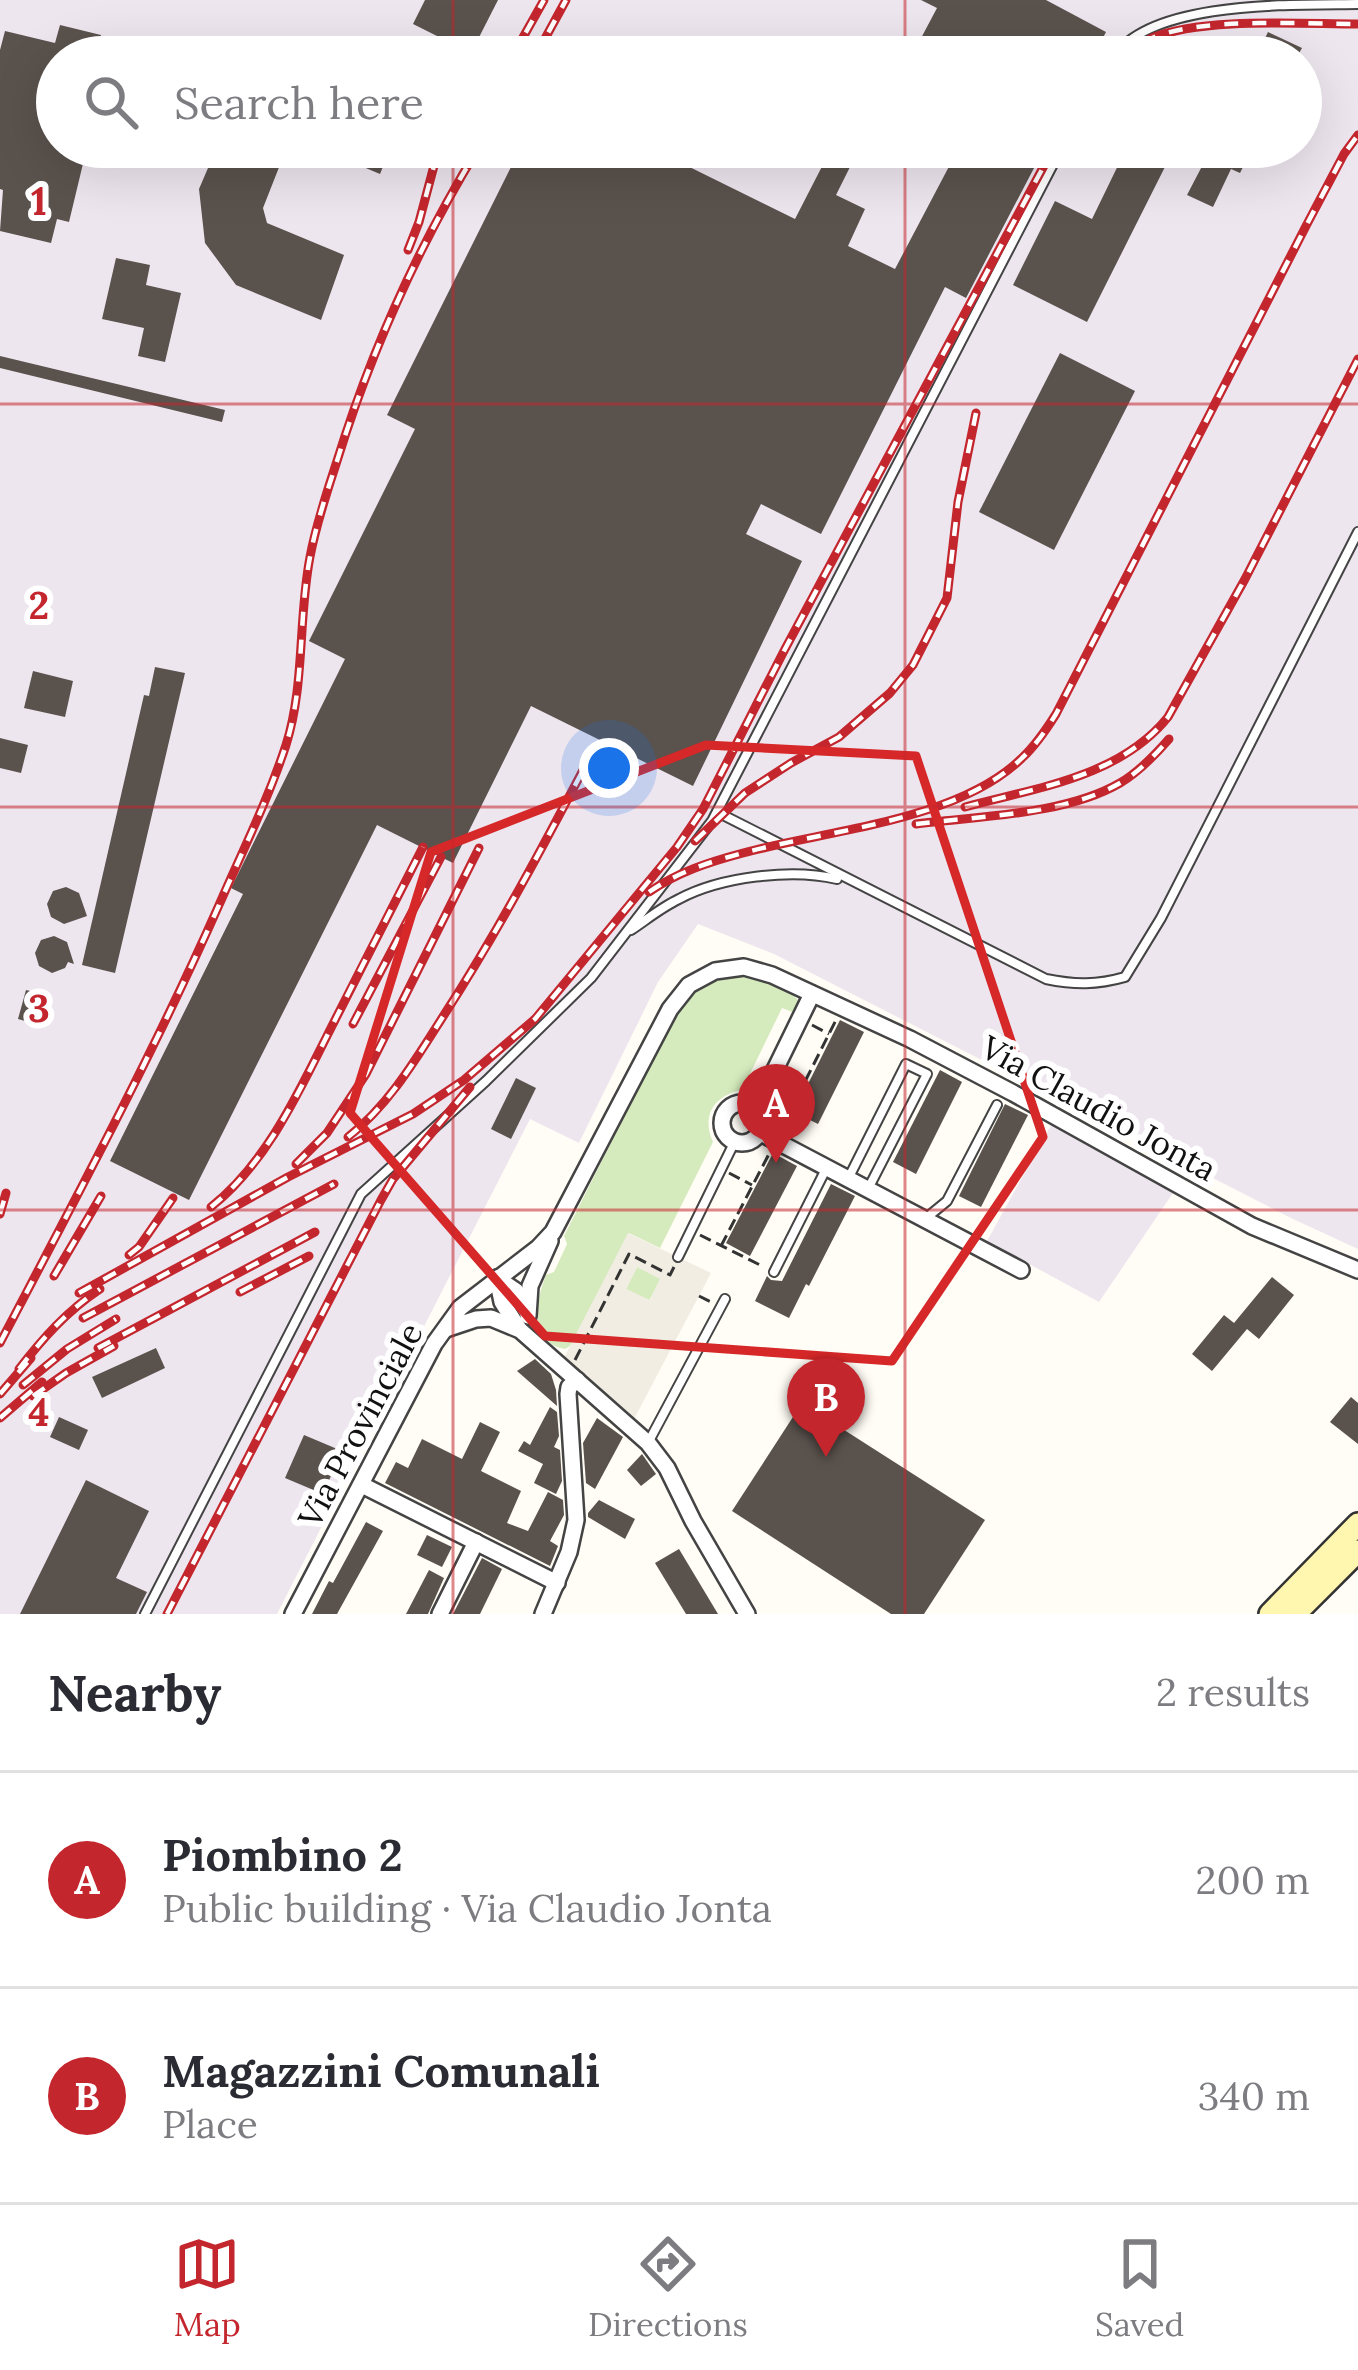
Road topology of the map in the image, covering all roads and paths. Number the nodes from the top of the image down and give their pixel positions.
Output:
1 (1358, 4) edge
2 (1134, 36) edge
3 (1051, 168) edge
4 (1358, 532) edge
5 (717, 812) junction
6 (854, 884) junction
7 (625, 934) junction
8 (812, 994) junction
9 (800, 1019) junction
10 (829, 1034) dead end
11 (997, 1105) dead end
12 (753, 1107) junction
13 (759, 1132) junction
14 (735, 1141) junction
15 (722, 1169) junction
16 (826, 1169) junction
17 (847, 1180) junction
18 (752, 1185) dead end
19 (868, 1191) junction
20 (924, 1220) junction
21 (692, 1231) junction
22 (553, 1232) junction
23 (678, 1257) joint
24 (1021, 1270) dead end
25 (1358, 1270) edge
26 (774, 1272) joint
27 (497, 1278) junction
28 (725, 1298) dead end
29 (524, 1323) junction
30 (444, 1330) junction
31 (574, 1373) junction
32 (648, 1443) junction
33 (362, 1485) junction
34 (1358, 1524) edge
35 (476, 1542) junction
36 (1358, 1551) edge
37 (1358, 1570) edge
38 (556, 1582) junction
39 (145, 1614) edge
40 (293, 1614) edge
41 (440, 1614) edge
42 (543, 1614) edge
43 (747, 1614) edge
44 (1270, 1614) edge
45 (1300, 1614) edge

1 - 2 lane
3 - 5 lane
4 - 6 lane
5 - 6 lane
5 - 7 lane
6 - 7 lane
7 - 39 lane
8 - 9 street
8 - 22 street, Via Claudio Jonta
8 - 25 street, Via Claudio Jonta
9 - 10 path
9 - 12 street
11 - 20 lane
12 - 13 street
12 - 14 street
13 - 14 street
13 - 16 street
14 - 15 lane
15 - 18 path
15 - 21 lane
16 - 17 street
16 - 26 lane
17 - 19 street
17 - 19 lane
19 - 20 street
20 - 24 street
21 - 23 lane
21 - 26 path
22 - 27 street, Via Claudio Jonta
22 - 29 street
23 - 31 path
27 - 29 street
27 - 30 street, Via Provinciale
28 - 32 lane
29 - 30 street
29 - 31 street
30 - 33 street, Via Provinciale
31 - 32 street
31 - 38 street
32 - 43 street
33 - 35 street
33 - 40 street, Via Provinciale
34 - 44 main road
35 - 38 street
35 - 41 street
36 - 45 main road
37 - 45 main road
38 - 42 street

